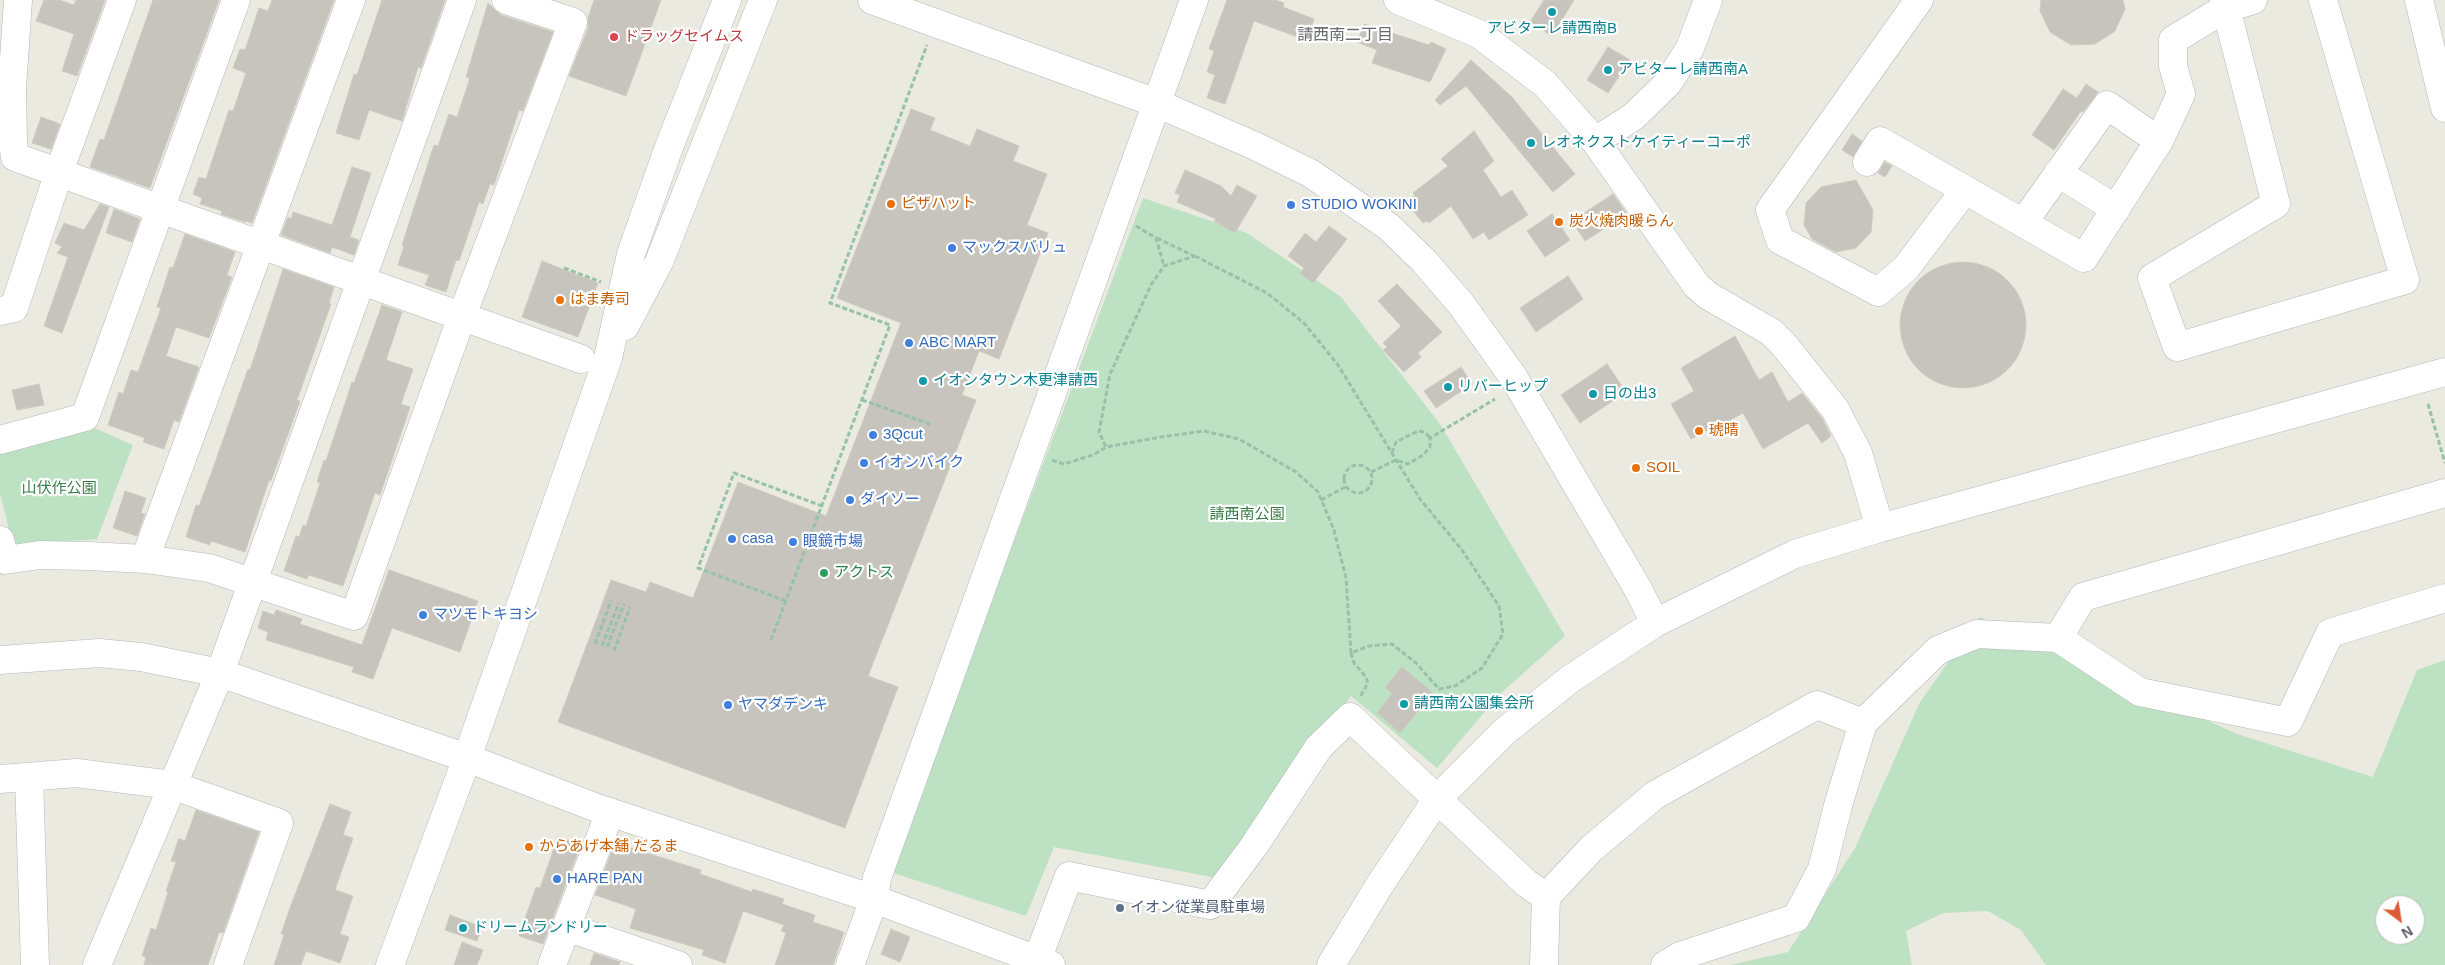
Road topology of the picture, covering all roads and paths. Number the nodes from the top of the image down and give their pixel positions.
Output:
1 (18, 0) edge
2 (122, 0) edge
3 (236, 0) edge
4 (351, 0) edge
5 (462, 0) edge
6 (506, 0) edge
7 (727, 0) edge
8 (762, 0) edge
9 (872, 0) edge
10 (1194, 0) edge
11 (1398, 0) edge
12 (1708, 0) edge
13 (1919, 0) edge
14 (2253, 0) edge
15 (2322, 0) edge
16 (2419, 0) edge
17 (2225, 4) edge
18 (1430, 6) edge
19 (577, 11) edge
20 (928, 43) dead end
21 (2440, 75) edge
22 (6, 89) edge
23 (1156, 103) junction
24 (2445, 108) edge
25 (1595, 140) junction
26 (2158, 141) junction
27 (1867, 162) dead end
28 (59, 172) junction
29 (2058, 174) junction
30 (1965, 190) junction
31 (161, 209) junction
32 (2116, 209) junction
33 (1114, 219) junction
34 (2023, 223) junction
35 (1156, 238) junction
36 (259, 244) junction
37 (1194, 256) junction
38 (1164, 266) junction
39 (564, 268) dead end
40 (590, 277) dead end
41 (361, 280) junction
42 (0, 311) edge
43 (462, 316) junction
44 (608, 358) junction
45 (581, 359) dead end
46 (2445, 372) edge
47 (1495, 399) dead end
48 (862, 400) junction
49 (2428, 404) dead end
50 (930, 424) dead end
51 (1430, 438) junction
52 (0, 440) edge
53 (1106, 447) junction
54 (1033, 452) junction
55 (1392, 454) junction
56 (1396, 460) junction
57 (2445, 463) edge
58 (1371, 472) junction
59 (1345, 487) junction
60 (2445, 493) edge
61 (1321, 500) junction
62 (822, 506) junction
63 (1880, 528) junction
64 (0, 540) edge
65 (145, 559) junction
66 (253, 581) junction
67 (2445, 598) edge
68 (611, 601) dead end
69 (786, 601) junction
70 (619, 603) dead end
71 (624, 604) dead end
72 (630, 607) dead end
73 (1655, 623) junction
74 (2058, 638) junction
75 (771, 640) dead end
76 (595, 644) dead end
77 (602, 646) dead end
78 (607, 647) dead end
79 (614, 650) dead end
80 (1350, 653) junction
81 (0, 660) edge
82 (220, 673) junction
83 (1350, 717) junction
84 (1863, 723) junction
85 (467, 758) junction
86 (29, 778) junction
87 (0, 779) edge
88 (172, 785) junction
89 (1437, 799) junction
90 (610, 812) junction
91 (1546, 897) junction
92 (874, 899) junction
93 (566, 927) junction
94 (1044, 962) edge
95 (35, 965) edge
96 (97, 965) edge
97 (228, 965) edge
98 (390, 965) edge
99 (552, 965) edge
100 (677, 965) edge
101 (850, 965) edge
102 (1331, 965) edge
103 (1544, 965) edge
104 (1665, 965) edge

1 - 22 street
2 - 28 street
3 - 31 street
4 - 36 street
5 - 41 street
6 - 19 street
7 - 44 street
8 - 44 street
9 - 23 street
10 - 23 street
11 - 18 street
12 - 25 street
13 - 30 street
14 - 17 street
15 - 17 street
16 - 21 street
17 - 26 street
18 - 25 street
19 - 43 street
20 - 48 path
21 - 24 street
22 - 28 street
23 - 33 street
23 - 73 street
25 - 63 street
26 - 29 street
26 - 32 street
27 - 30 street
28 - 31 street
28 - 42 street
29 - 32 street
29 - 34 street
30 - 34 street
31 - 36 street
31 - 52 street
32 - 34 street
33 - 35 path
33 - 54 street
35 - 37 path
35 - 38 path
36 - 41 street
36 - 65 street
37 - 38 path
37 - 55 path
38 - 53 path
39 - 40 path
41 - 43 street
41 - 66 street
43 - 45 street
43 - 66 street
44 - 85 street
46 - 63 street
47 - 51 path
48 - 50 path
48 - 62 path
49 - 57 path
51 - 55 path
51 - 56 path
53 - 54 path
53 - 61 path
54 - 92 street
55 - 56 path
56 - 58 path
56 - 80 path
58 - 59 path
58 - 59 path
59 - 61 path
60 - 74 street
61 - 80 path
62 - 69 path
62 - 69 path
63 - 73 street
64 - 65 street
65 - 66 street
66 - 82 street
67 - 74 street
68 - 76 path
69 - 75 path
70 - 77 path
71 - 78 path
72 - 79 path
73 - 89 street
74 - 84 street
80 - 83 path
81 - 82 street
82 - 85 street
82 - 88 street
83 - 89 street
83 - 94 street
84 - 91 street
84 - 104 street
85 - 90 street
85 - 98 street
86 - 87 street
86 - 88 street
86 - 95 street
88 - 96 street
88 - 97 street
89 - 91 street
89 - 102 street
90 - 92 street
90 - 93 street
91 - 103 street
92 - 94 street
92 - 101 street
93 - 99 street
93 - 100 street

